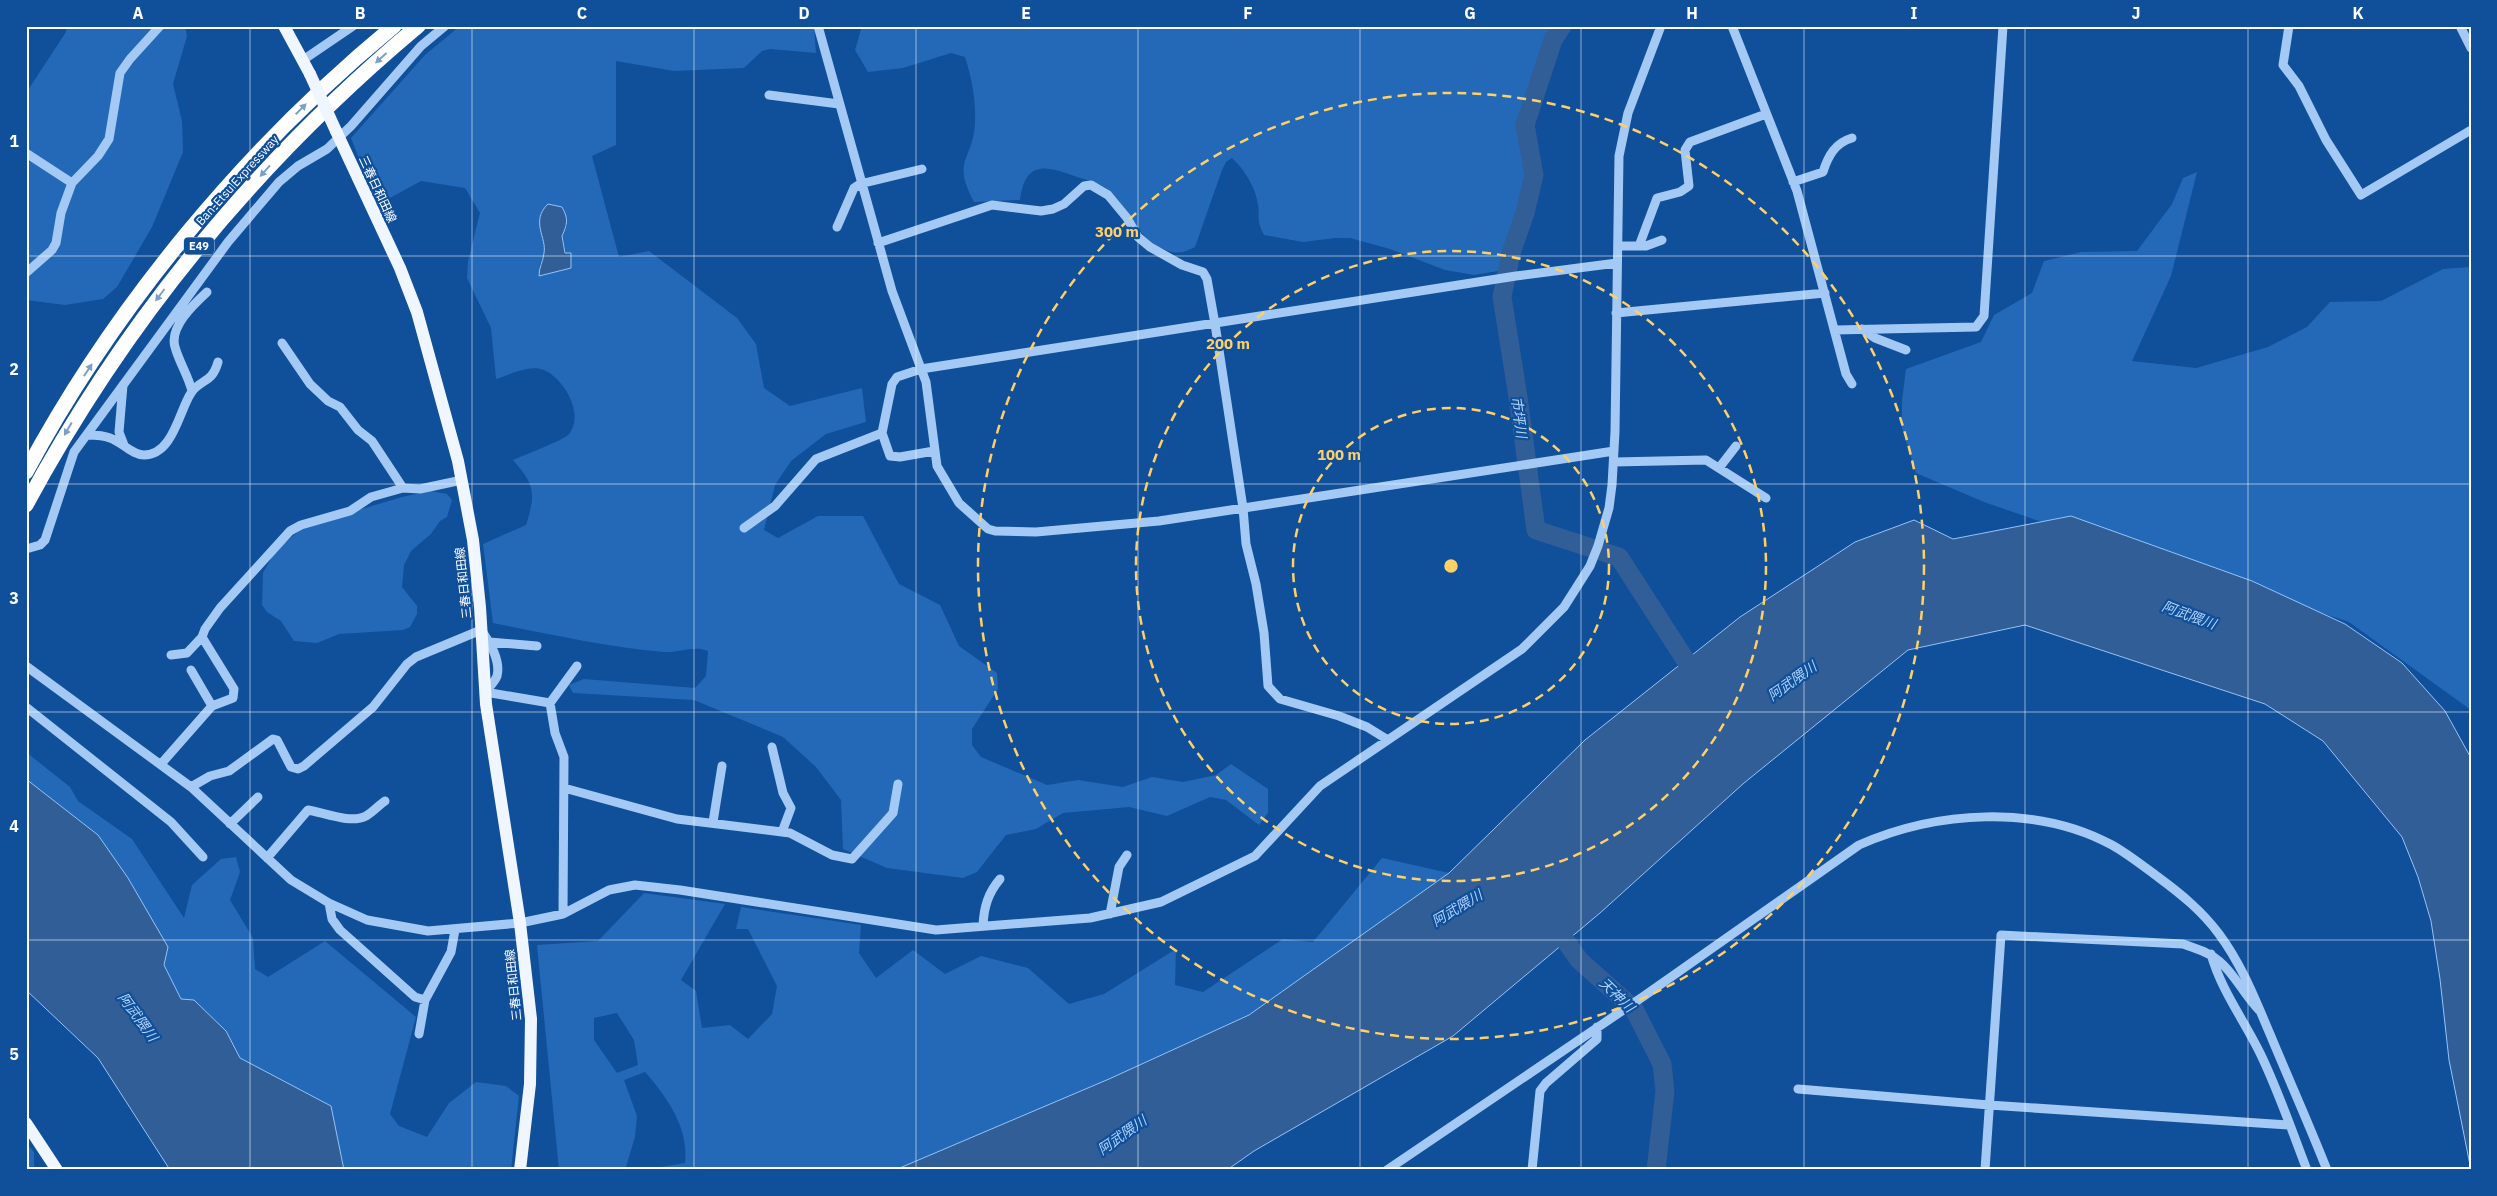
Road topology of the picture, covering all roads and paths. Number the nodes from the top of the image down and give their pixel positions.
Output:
1 (160, 26) edge
2 (284, 26) edge
3 (354, 26) edge
4 (394, 26) edge
5 (418, 26) edge
6 (446, 26) edge
7 (818, 26) edge
8 (1661, 26) edge
9 (1732, 26) edge
10 (2003, 26) edge
11 (2289, 26) edge
12 (2460, 26) edge
13 (2471, 48) edge
14 (303, 60) junction
15 (769, 95) dead end
16 (839, 104) junction
17 (1766, 114) junction
18 (2471, 130) edge
19 (338, 134) junction
20 (1852, 138) dead end
21 (26, 153) edge
22 (922, 169) dead end
23 (1793, 182) junction
24 (72, 183) junction
25 (860, 184) junction
26 (837, 227) dead end
27 (1662, 240) dead end
28 (878, 243) junction
29 (1618, 246) junction
30 (1639, 246) junction
31 (1617, 263) junction
32 (26, 273) edge
33 (207, 292) dead end
34 (1825, 293) junction
35 (1616, 313) junction
36 (1215, 324) junction
37 (1835, 330) junction
38 (1862, 330) junction
39 (282, 342) dead end
40 (1906, 350) dead end
41 (218, 362) dead end
42 (922, 369) junction
43 (123, 384) junction
44 (1852, 384) dead end
45 (192, 391) junction
46 (882, 433) junction
47 (87, 435) junction
48 (124, 445) junction
49 (1736, 446) dead end
50 (934, 451) junction
51 (1614, 451) junction
52 (1614, 462) junction
53 (1720, 468) junction
54 (26, 472) edge
55 (462, 480) junction
56 (403, 488) junction
57 (1766, 498) dead end
58 (26, 505) edge
59 (1243, 508) junction
60 (744, 528) dead end
61 (26, 549) edge
62 (481, 630) junction
63 (202, 637) junction
64 (490, 642) junction
65 (537, 646) dead end
66 (171, 655) dead end
67 (26, 666) edge
68 (577, 666) dead end
69 (191, 670) dead end
70 (485, 692) junction
71 (550, 703) junction
72 (212, 706) junction
73 (26, 707) edge
74 (1388, 740) junction
75 (772, 747) dead end
76 (161, 764) junction
77 (722, 766) dead end
78 (898, 784) dead end
79 (191, 787) junction
80 (564, 788) junction
81 (258, 797) dead end
82 (385, 801) dead end
83 (713, 822) junction
84 (230, 824) junction
85 (782, 832) junction
86 (1127, 854) dead end
87 (203, 857) dead end
88 (267, 858) junction
89 (1000, 879) dead end
90 (329, 903) junction
91 (563, 914) junction
92 (1110, 914) junction
93 (520, 923) junction
94 (982, 925) junction
95 (455, 930) junction
96 (2211, 954) junction
97 (425, 1000) junction
98 (2261, 1012) junction
99 (1597, 1027) junction
100 (419, 1034) dead end
101 (1798, 1089) dead end
102 (1989, 1105) junction
103 (26, 1123) edge
104 (2289, 1125) junction
105 (57, 1170) edge
106 (520, 1170) edge
107 (1387, 1170) edge
108 (1532, 1170) edge
109 (1985, 1170) edge
110 (2307, 1170) edge
111 (2327, 1170) edge

1 - 24 street
2 - 14 main road, 三春日和田線
3 - 14 street
54 -> 4 highway, Ban-Etsu Expressway / E49
5 -> 58 highway, Ban-Etsu Expressway / E49
6 - 19 street
7 - 16 street
8 - 29 street
9 - 17 street
10 - 38 street
11 - 18 street
12 - 13 street
14 - 19 main road, 三春日和田線, bridge
15 - 16 street
16 - 25 street
17 - 23 street
17 - 30 street
19 - 43 street
19 - 55 main road, 三春日和田線
20 - 23 street
21 - 24 street
22 - 25 street
23 - 34 street
24 - 32 street
25 - 26 street
25 - 28 street
27 - 30 street
28 - 36 street
28 - 42 street
29 - 30 street
29 - 31 street
31 - 35 street
31 - 36 street
33 - 45 street
34 - 35 street
34 - 37 street
35 - 51 street
36 - 42 street
36 - 59 street
37 - 38 street
37 - 44 street
38 - 40 street
39 - 56 street
41 - 45 street
42 - 46 street
42 - 50 street
43 - 47 street
43 - 48 street
45 - 48 street
46 - 50 street
46 - 60 street
47 - 48 street
47 - 61 street
49 - 53 street
50 - 59 street
51 - 52 street
51 - 59 street
52 - 53 street
52 - 74 street
53 - 57 street
55 - 56 street
55 - 62 main road, 三春日和田線
56 - 63 street
59 - 74 street
62 - 64 street
62 - 70 main road, 三春日和田線
62 - 79 street
63 - 66 street
63 - 72 street
64 - 65 street
64 - 70 street
67 - 76 street
68 - 71 street
69 - 72 street
70 - 71 street
70 - 93 main road, 三春日和田線
71 - 80 street
72 - 76 street
73 - 87 street
74 - 92 street
75 - 85 street
76 - 79 street
77 - 83 street
78 - 85 street
79 - 84 street
80 - 83 street
80 - 91 street
81 - 84 street
82 - 88 street
83 - 85 street
84 - 88 street
86 - 92 street
88 - 90 street
89 - 94 street
90 - 95 street
90 - 97 street
91 - 93 street
91 - 94 street
92 - 94 street
93 - 95 street
93 - 106 main road, 三春日和田線
95 - 97 street
96 - 98 street
96 - 102 street
96 - 104 street
97 - 100 street
98 - 99 street
98 - 111 street
99 - 107 street
99 - 108 street
101 - 102 street
102 - 104 street
102 - 109 street
103 - 105 main road
104 - 110 street

